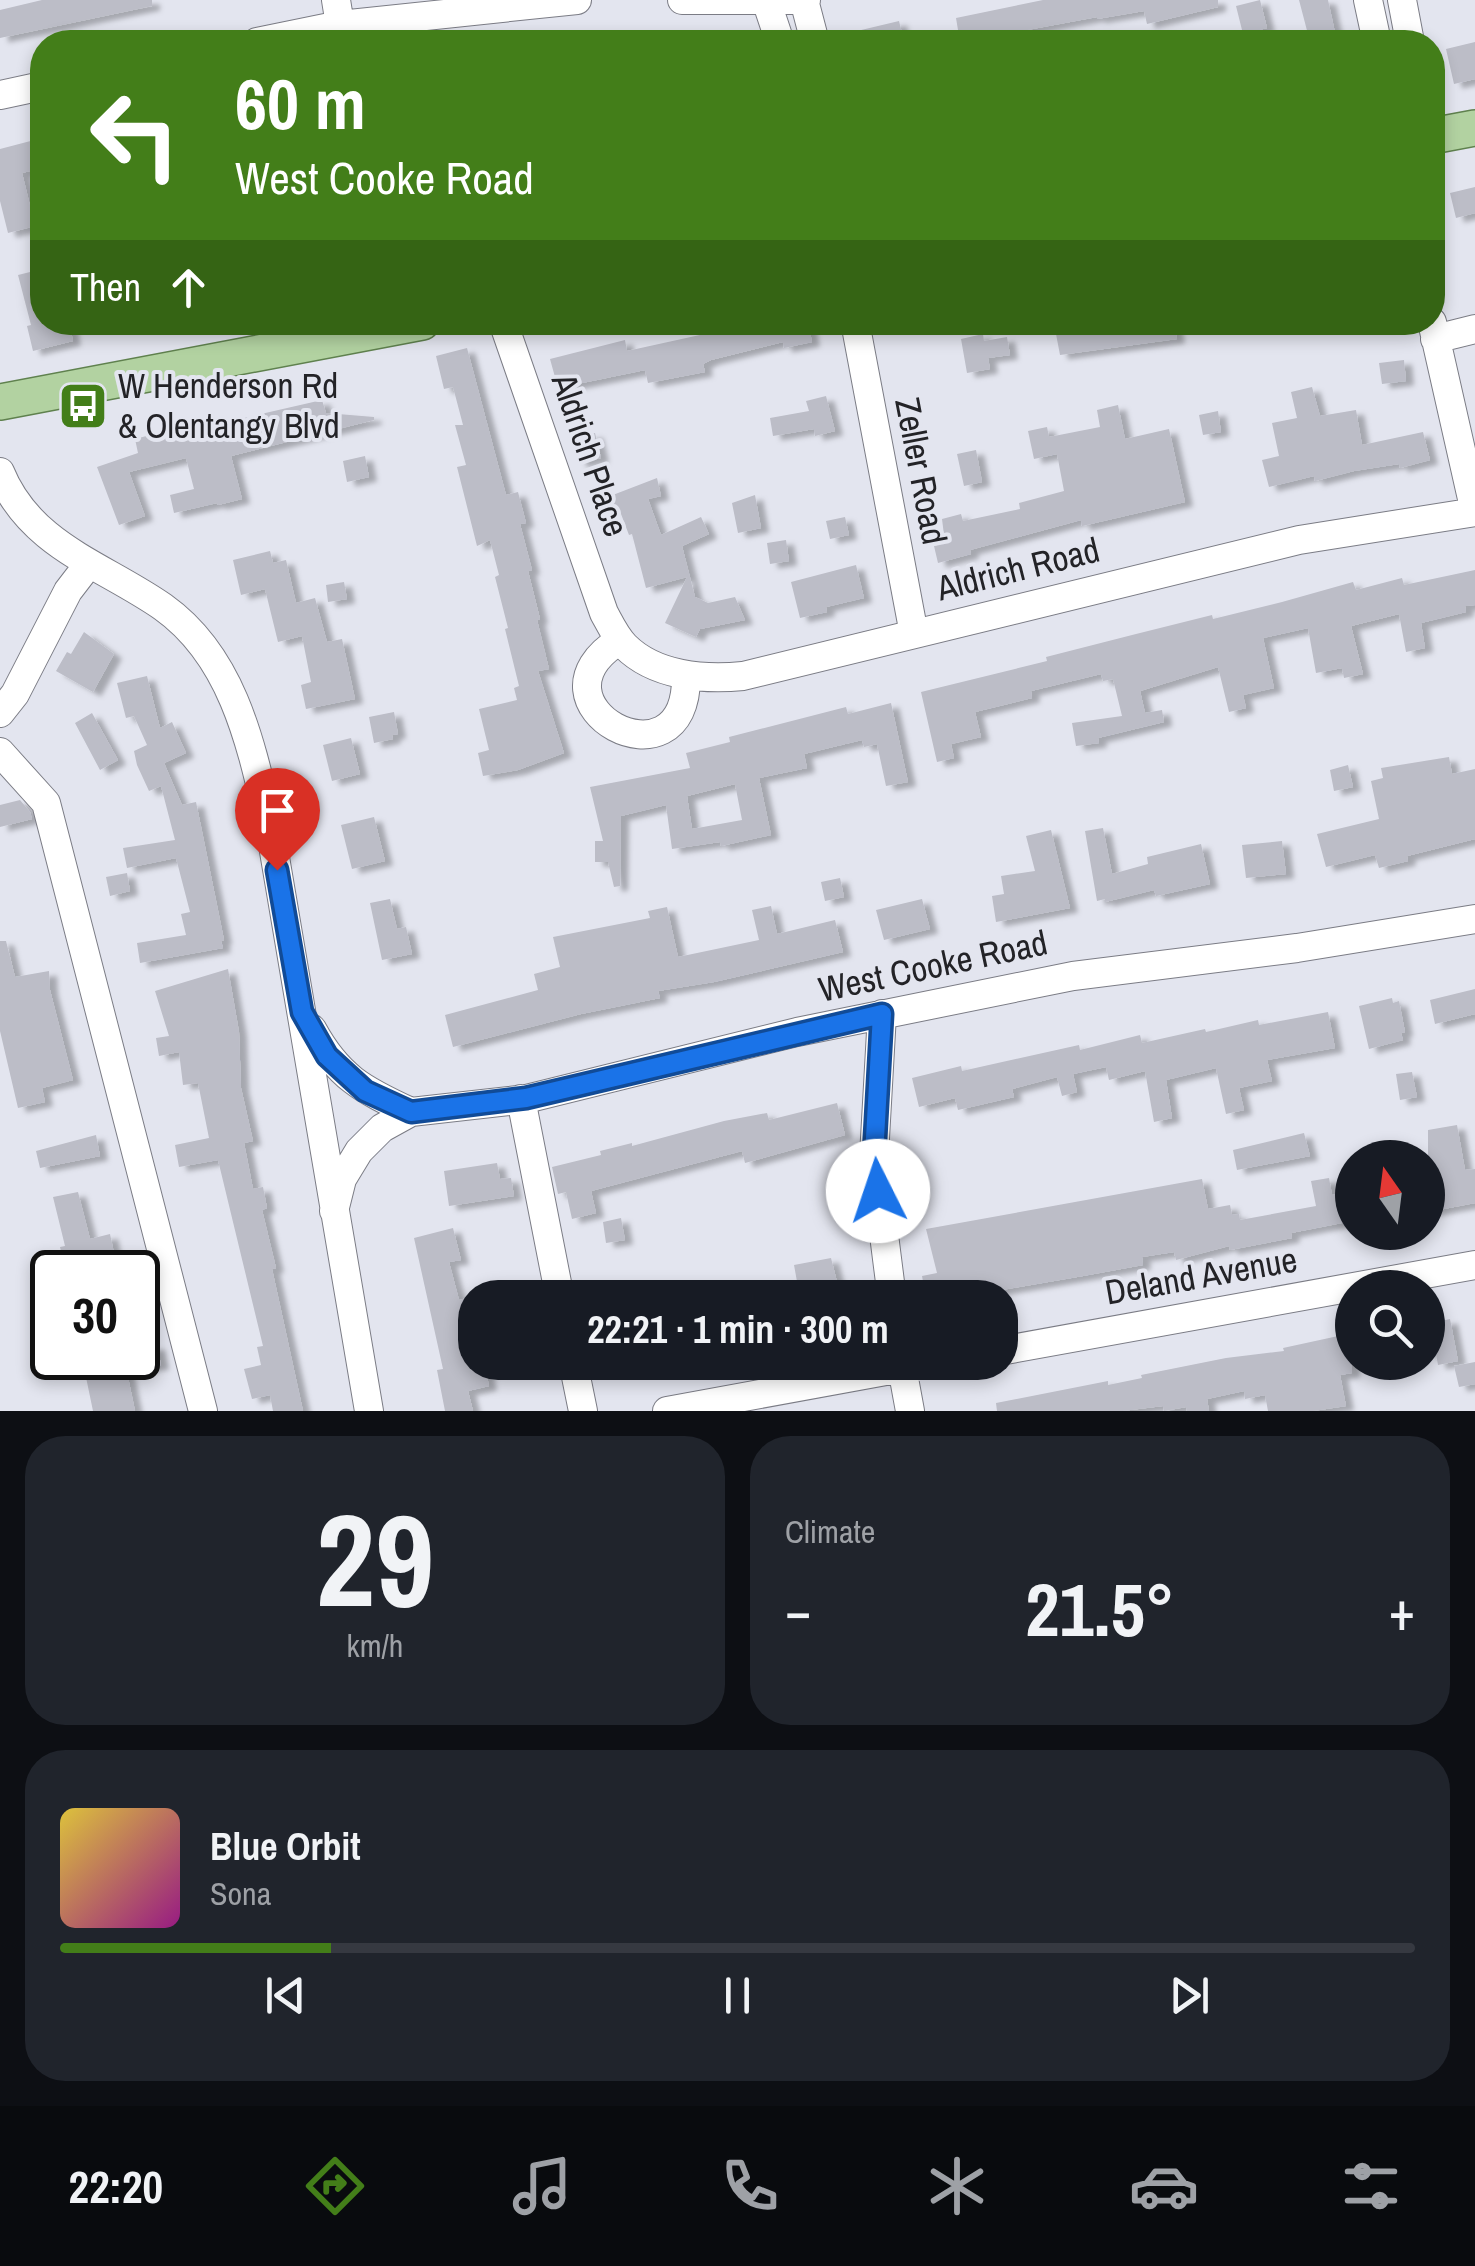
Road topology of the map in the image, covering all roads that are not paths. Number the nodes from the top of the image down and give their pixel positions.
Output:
1 (577, 0) edge
2 (682, 0) edge
3 (805, 0) edge
4 (1368, 0) edge
5 (1402, 0) edge
6 (767, 1) edge
7 (338, 13) edge
8 (291, 30) edge
9 (776, 30) edge
10 (812, 30) edge
11 (1374, 30) edge
12 (1408, 30) edge
13 (30, 88) edge
14 (0, 94) edge
15 (1475, 128) edge
16 (1445, 134) edge
17 (1475, 328) edge
18 (1445, 330) edge
19 (353, 335) edge
20 (508, 335) edge
21 (857, 335) edge
22 (1434, 335) edge
23 (0, 402) edge
24 (0, 472) edge
25 (1475, 512) edge
26 (88, 564) junction
27 (604, 612) joint
28 (914, 634) junction
29 (620, 640) junction
30 (686, 676) junction
31 (0, 713) edge
32 (0, 752) edge
33 (1475, 919) edge
34 (302, 1012) junction
35 (882, 1014) junction
36 (521, 1099) junction
37 (411, 1112) junction
38 (334, 1211) junction
39 (1475, 1265) edge
40 (556, 1280) edge
41 (890, 1280) edge
42 (1018, 1348) edge
43 (577, 1380) edge
44 (829, 1380) edge
45 (904, 1380) edge
46 (203, 1411) edge
47 (369, 1411) edge
48 (583, 1411) edge
49 (667, 1411) edge
50 (910, 1411) edge

1 - 7 street
2 - 6 street
3 - 6 street
3 - 10 street
4 - 11 street
5 - 12 street
6 - 9 street
7 - 8 street
13 - 14 street
15 - 16 main road
17 - 18 street
19 - 23 main road
20 - 27 street, Aldrich Place
21 - 28 street, Zeller Road
22 - 25 street
24 - 26 street
25 - 28 street, Aldrich Road
26 - 31 street
26 - 34 street
27 - 29 street, Aldrich Road
28 - 30 street, Aldrich Road
29 - 30 street, Aldrich Road
29 - 30 street
32 - 46 street
33 - 35 street, West Cooke Road
34 - 37 street
34 - 38 street
35 - 36 street, West Cooke Road
35 - 41 street
36 - 37 street, West Cooke Road
36 - 40 street
37 - 38 street, West Cooke Road
38 - 47 street
39 - 42 street, Deland Avenue
43 - 48 street
44 - 49 street
45 - 50 street

